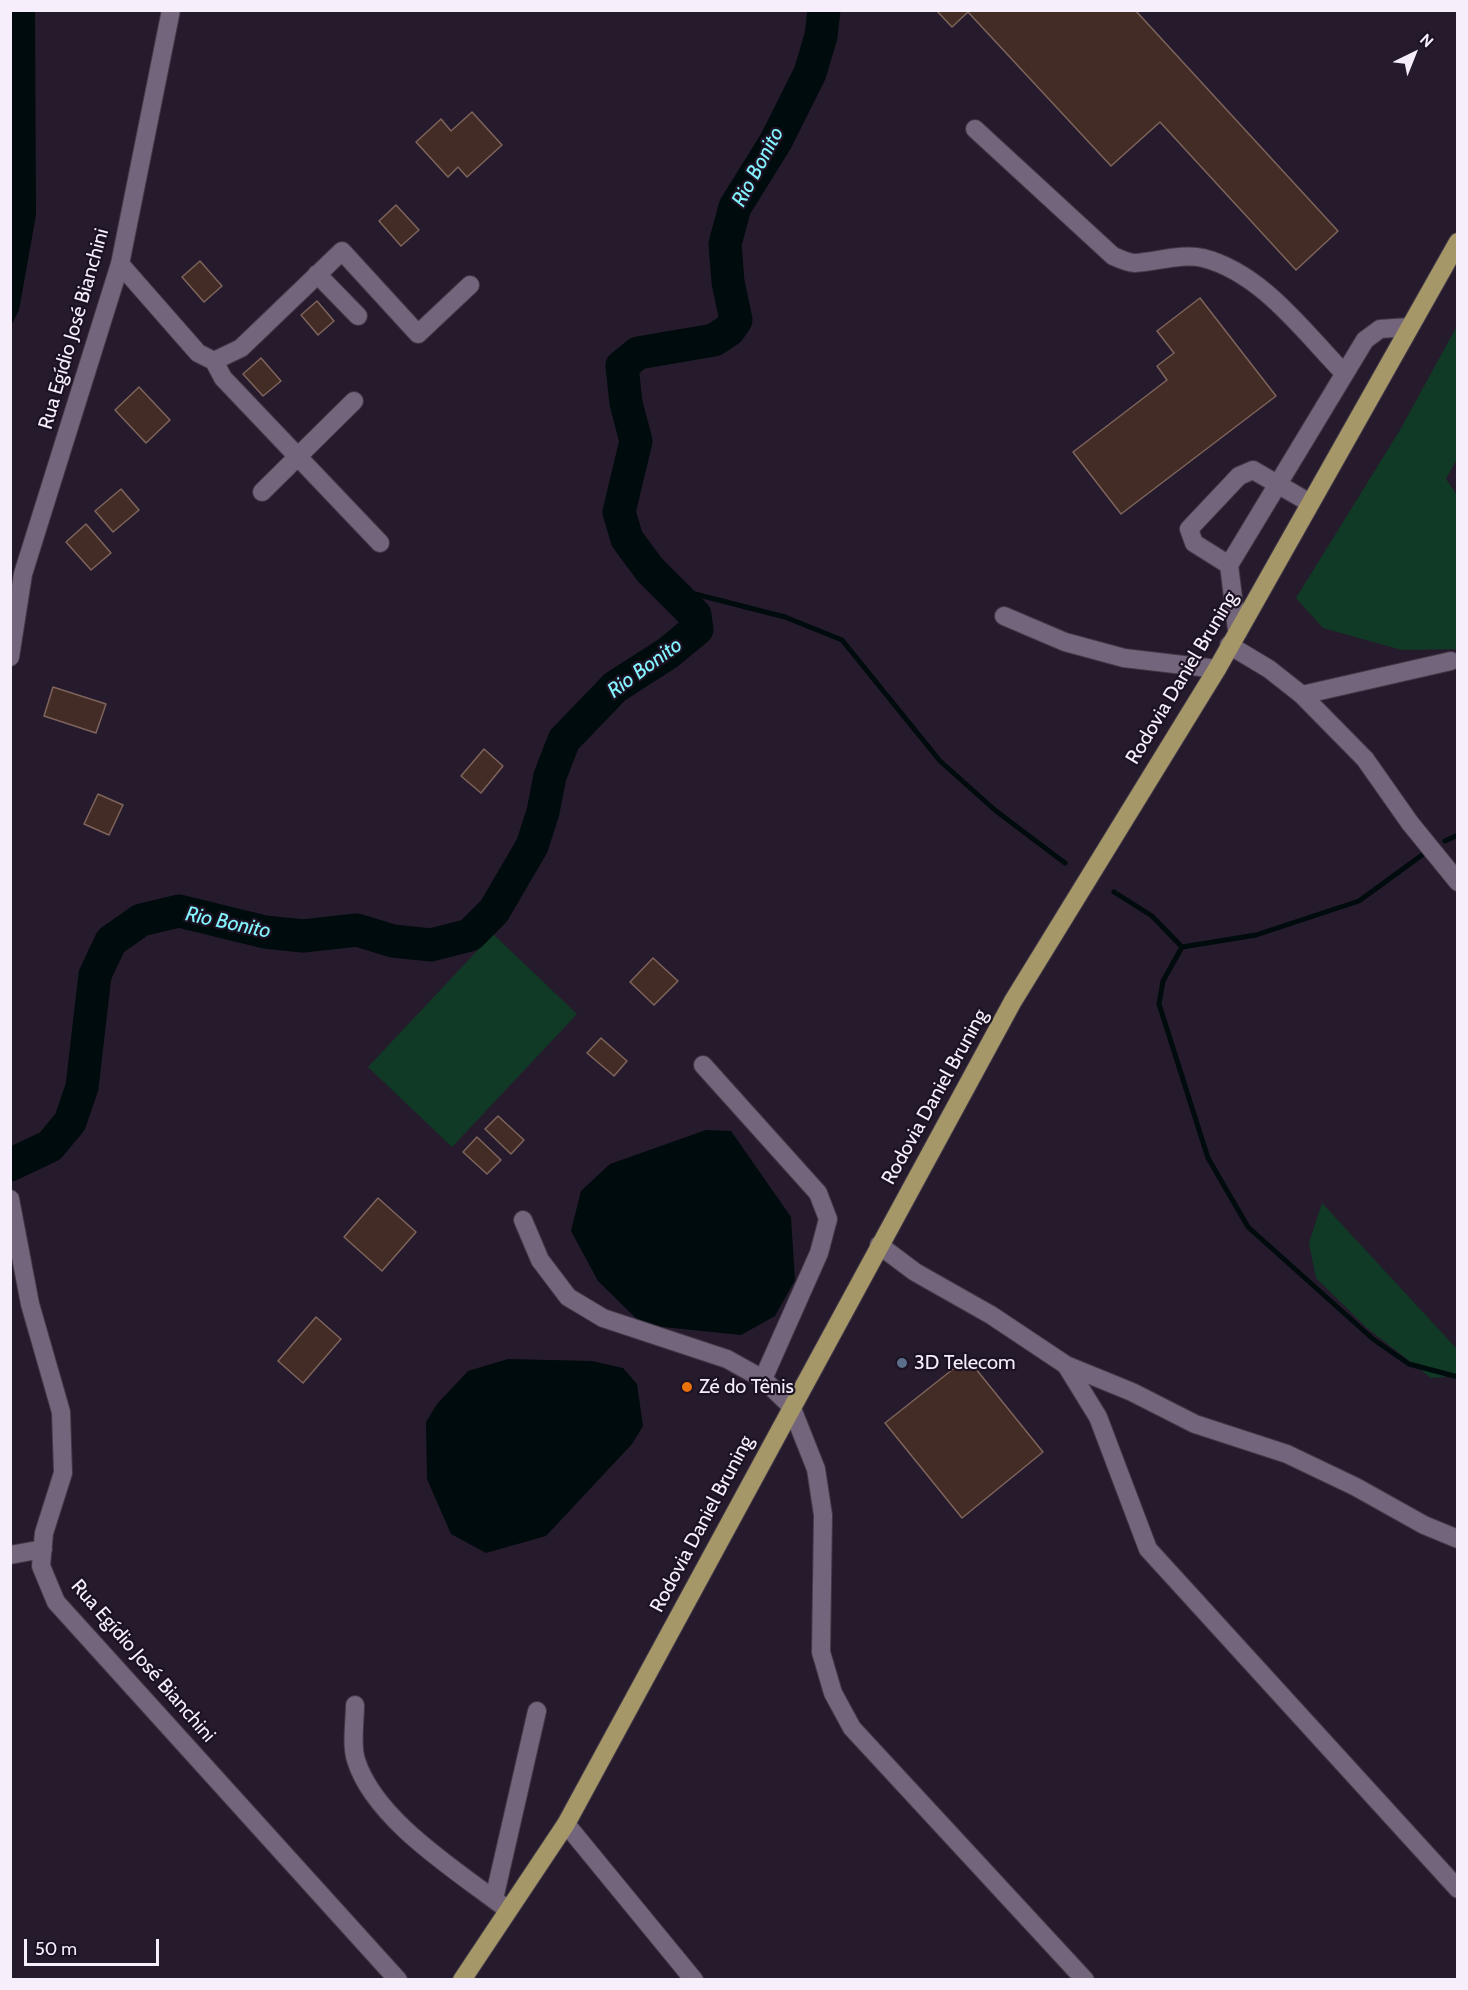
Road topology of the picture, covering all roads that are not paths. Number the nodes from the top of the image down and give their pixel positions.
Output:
1 (171, 10) edge
2 (975, 129) dead end
3 (1458, 242) edge
4 (120, 264) junction
5 (317, 274) junction
6 (470, 285) dead end
7 (358, 316) dead end
8 (1409, 327) junction
9 (214, 361) junction
10 (1344, 373) junction
11 (354, 401) dead end
12 (298, 456) junction
13 (1277, 483) junction
14 (262, 492) dead end
15 (1310, 503) junction
16 (380, 543) dead end
17 (1229, 565) junction
18 (1004, 616) dead end
19 (1233, 638) junction
20 (10, 657) edge
21 (1451, 661) dead end
22 (1217, 669) junction
23 (1302, 695) junction
24 (1458, 882) edge
25 (703, 1065) dead end
26 (10, 1199) edge
27 (523, 1220) dead end
28 (879, 1245) junction
29 (1066, 1365) junction
30 (763, 1378) junction
31 (791, 1406) junction
32 (1458, 1539) edge
33 (42, 1549) junction
34 (10, 1555) edge
35 (355, 1705) dead end
36 (537, 1711) dead end
37 (566, 1824) junction
38 (1458, 1889) edge
39 (501, 1904) junction
40 (672, 1957) junction
41 (398, 1980) edge
42 (462, 1980) edge
43 (674, 1980) edge
44 (694, 1980) edge
45 (1085, 1980) edge

1 - 4 street, Rua Egídio José Bianchini
2 - 10 street
3 - 8 main road, Rodovia Daniel Bruning
4 - 9 street
4 - 20 street, Rua Egídio José Bianchini
5 - 6 street
5 - 7 street
5 - 9 street
8 - 10 street
8 - 15 main road, Rodovia Daniel Bruning
9 - 12 street
10 - 13 street
11 - 12 street
12 - 14 street
12 - 16 street
13 - 15 street
13 - 17 street
13 - 17 street
15 - 19 main road, Rodovia Daniel Bruning
17 - 19 street
18 - 22 street
19 - 22 main road, Rodovia Daniel Bruning
19 - 23 street
21 - 23 street
22 - 28 main road, Rodovia Daniel Bruning
23 - 24 street
25 - 30 street
26 - 33 street, Rua Egídio José Bianchini
27 - 30 street
28 - 29 street
28 - 31 main road, Rodovia Daniel Bruning
29 - 32 street
29 - 38 street
30 - 31 street
31 - 37 main road, Rodovia Daniel Bruning
31 - 45 street
33 - 34 street
33 - 41 street, Rua Egídio José Bianchini
35 - 39 street
36 - 39 street
37 - 39 main road, Rodovia Daniel Bruning
37 - 40 street
39 - 42 main road, Rodovia Daniel Bruning
40 - 43 street
40 - 44 street

